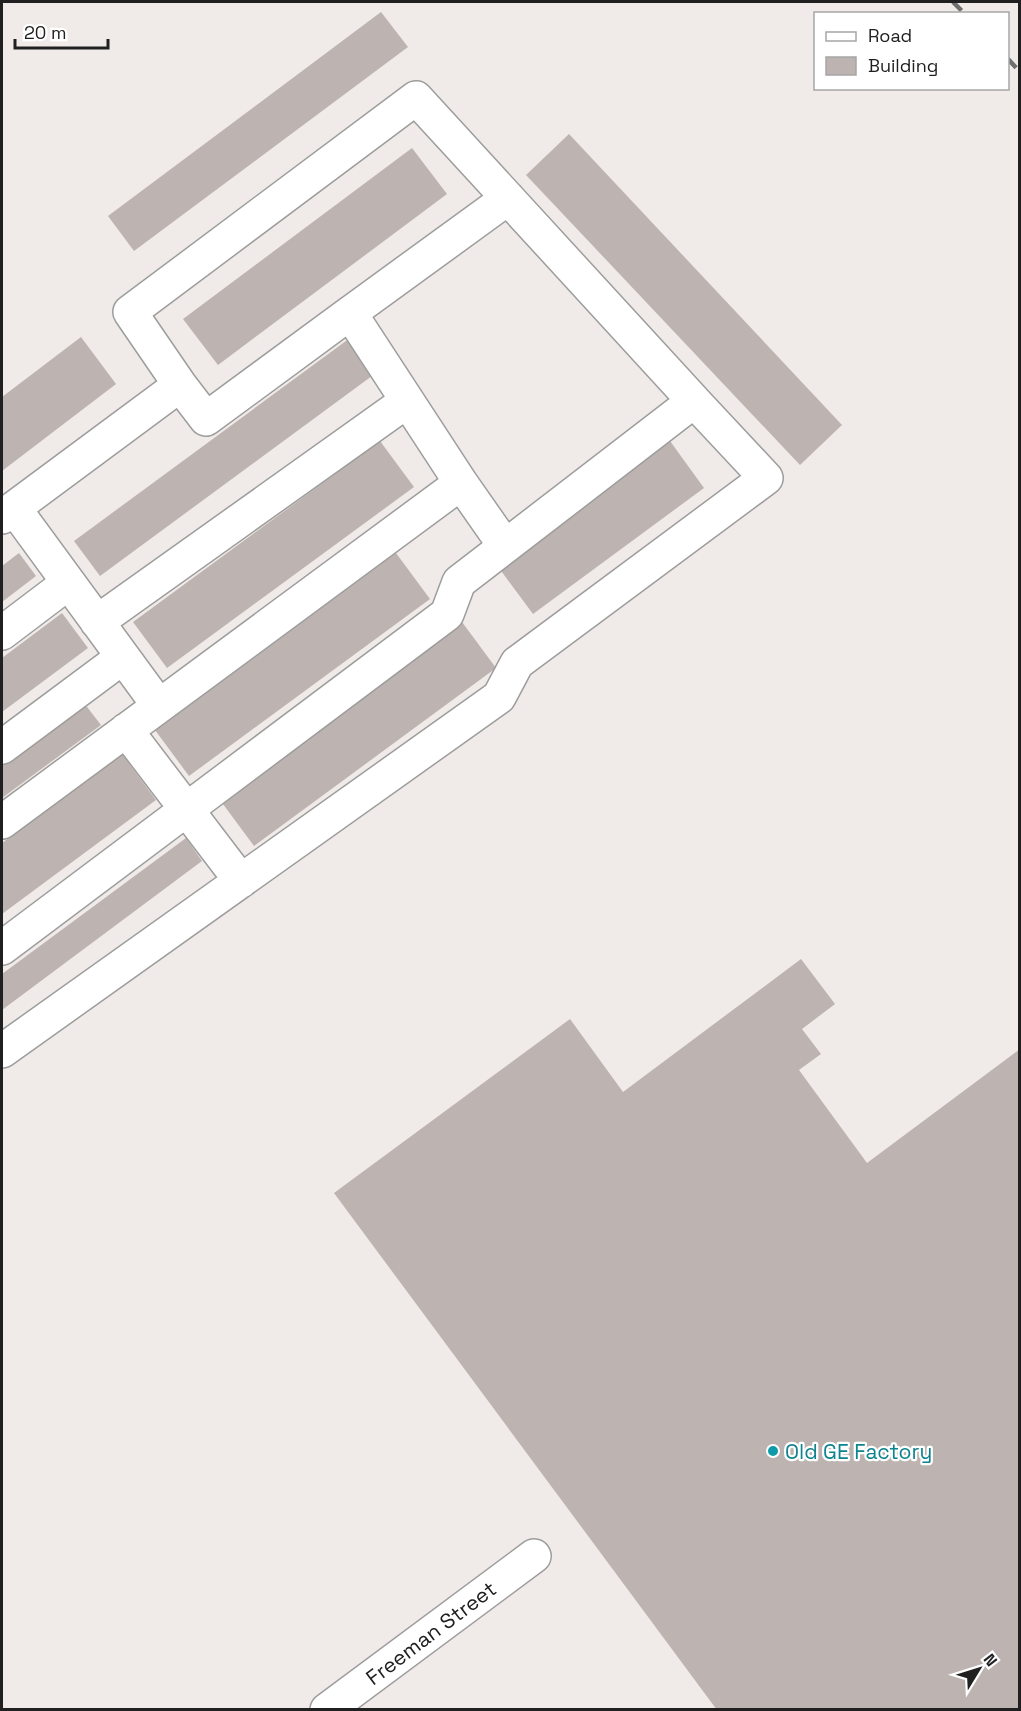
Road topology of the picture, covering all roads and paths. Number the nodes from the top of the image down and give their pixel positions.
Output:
1 (508, 198) junction
2 (350, 313) junction
3 (180, 385) junction
4 (407, 400) junction
5 (694, 401) junction
6 (461, 483) junction
7 (8, 512) edge
8 (506, 546) junction
9 (68, 583) junction
10 (98, 622) junction
11 (2, 633) edge
12 (123, 657) junction
13 (159, 706) junction
14 (126, 730) junction
15 (2, 747) edge
16 (186, 810) junction
17 (2, 822) edge
18 (241, 880) junction
19 (2, 948) edge
20 (2, 1052) edge
21 (534, 1556) dead end
22 (327, 1710) edge

1 - 2 street
1 - 3 street
1 - 5 street
2 - 3 street
2 - 4 street
3 - 7 street
4 - 6 street
4 - 10 street
5 - 8 street
5 - 18 street
6 - 8 street
6 - 13 street
7 - 9 street
8 - 16 street
9 - 10 street
9 - 11 street
10 - 12 street
12 - 13 street
12 - 15 street
13 - 14 street
14 - 16 street
14 - 17 street
16 - 18 street
16 - 19 street
18 - 20 street
21 - 22 street, Freeman Street

